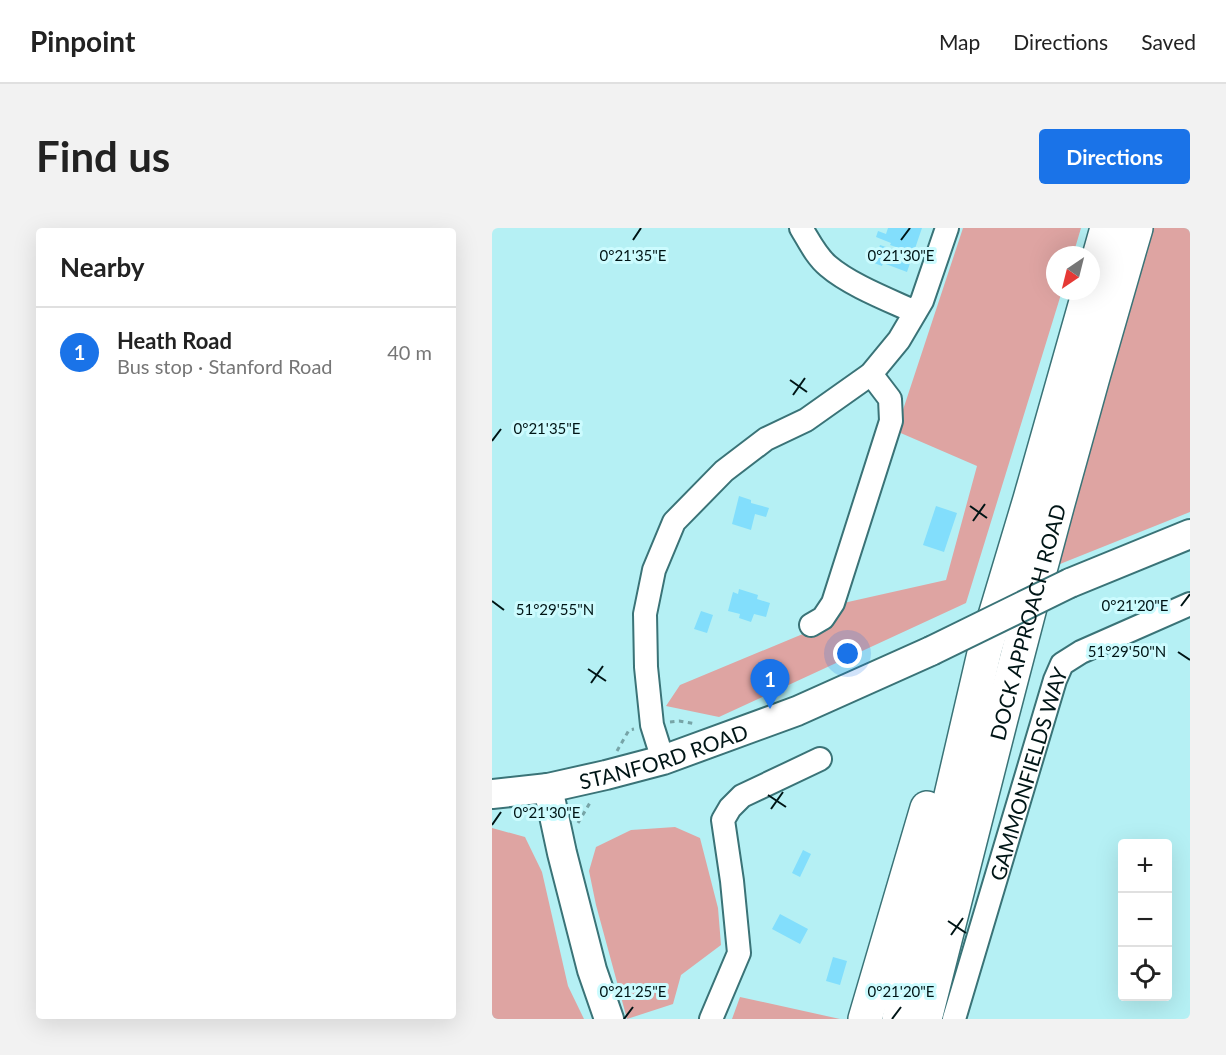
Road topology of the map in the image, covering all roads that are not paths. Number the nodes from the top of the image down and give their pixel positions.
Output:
1 (801, 228) edge
2 (947, 228) edge
3 (1107, 228) edge
4 (1136, 228) edge
5 (1100, 253) edge
6 (1086, 300) edge
7 (915, 312) junction
8 (871, 374) junction
9 (1190, 534) edge
10 (1190, 604) edge
11 (811, 625) dead end
12 (985, 649) junction
13 (820, 759) dead end
14 (663, 760) junction
15 (548, 788) junction
16 (492, 794) edge
17 (609, 1019) edge
18 (711, 1019) edge
19 (865, 1019) edge
20 (899, 1019) edge
21 (924, 1019) edge
22 (954, 1019) edge

1 - 7 street
2 - 7 street
3 - 5 highway
4 - 21 highway, DOCK APPROACH ROAD
6 - 12 highway, DOCK APPROACH ROAD
7 - 8 street
8 - 11 street
8 - 14 street
9 - 14 main road, STANFORD ROAD, bridge
10 - 22 street, GAMMONFIELDS WAY
12 - 19 highway
12 - 20 highway
13 - 18 street
14 - 15 main road, STANFORD ROAD
15 - 16 main road, STANFORD ROAD
15 - 17 main road

